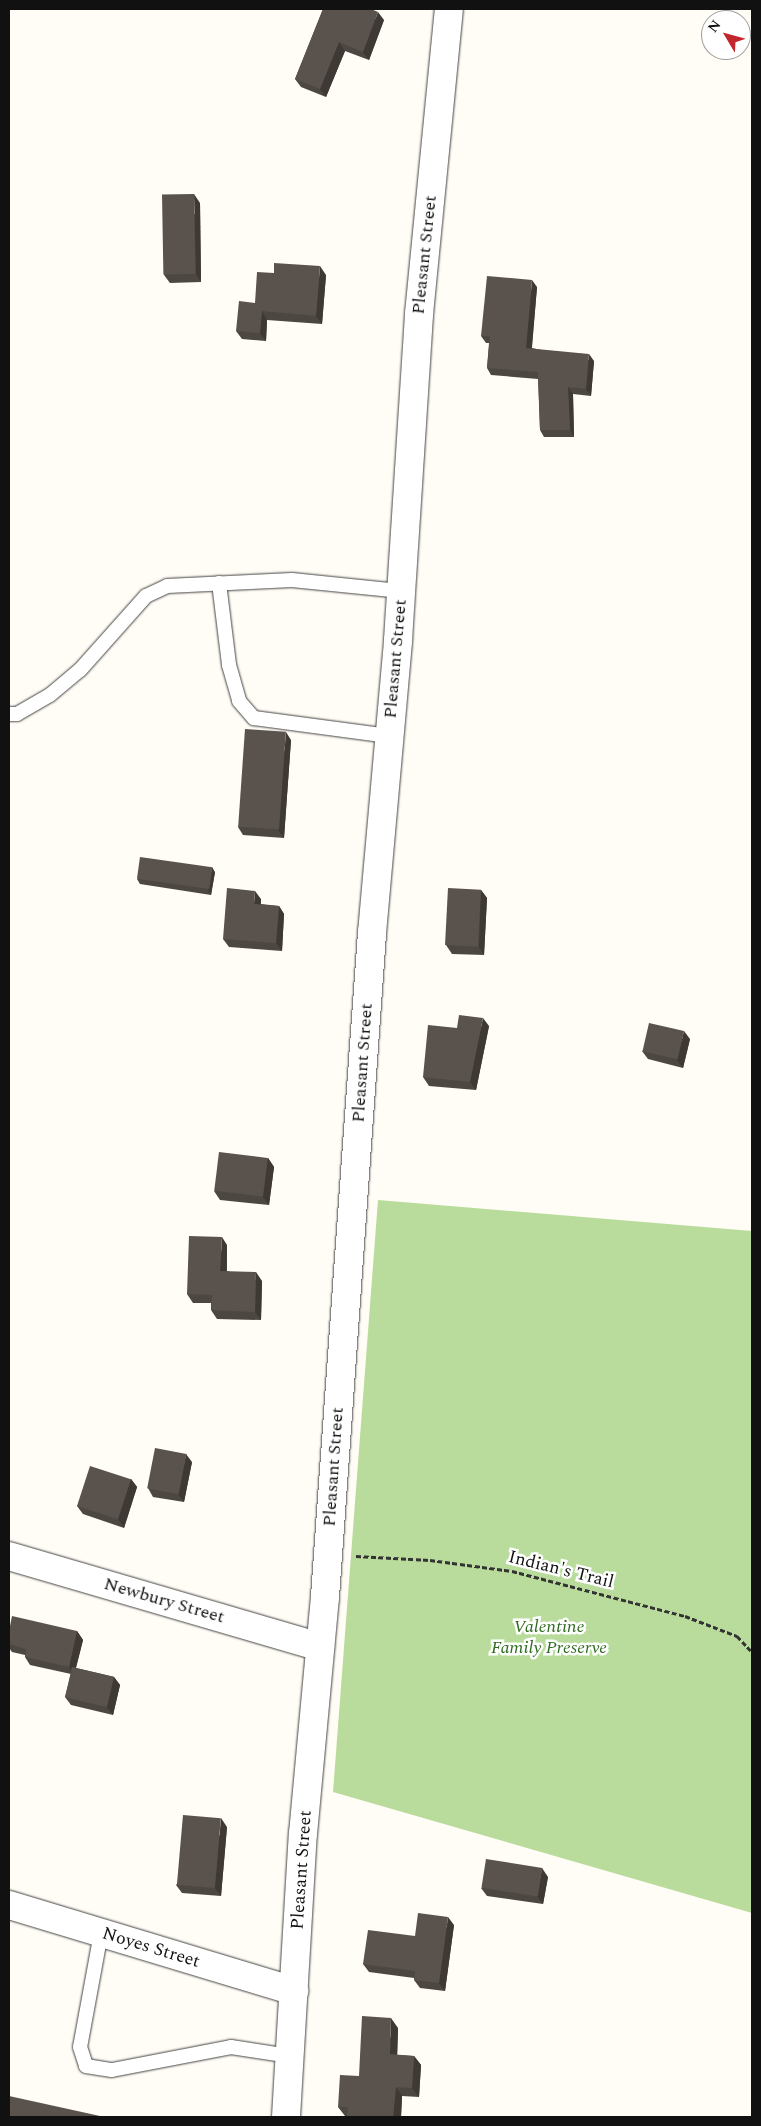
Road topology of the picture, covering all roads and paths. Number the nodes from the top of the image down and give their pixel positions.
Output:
1 (449, 9) edge
2 (219, 582) junction
3 (402, 591) junction
4 (9, 714) edge
5 (389, 736) junction
6 (9, 1556) edge
7 (350, 1556) dead end
8 (320, 1647) junction
9 (752, 1652) edge
10 (9, 1905) edge
11 (101, 1933) junction
12 (294, 1991) junction
13 (290, 2056) junction
14 (286, 2117) edge

1 - 3 street, Pleasant Street
2 - 3 lane
2 - 4 lane
2 - 5 lane
3 - 5 street, Pleasant Street
5 - 8 street, Pleasant Street
6 - 8 street, Newbury Street
7 - 9 path, Indian's Trail
8 - 12 street, Pleasant Street
10 - 11 street, Noyes Street
11 - 12 street, Noyes Street
11 - 13 lane
12 - 13 street, Pleasant Street
13 - 14 street, Pleasant Street

